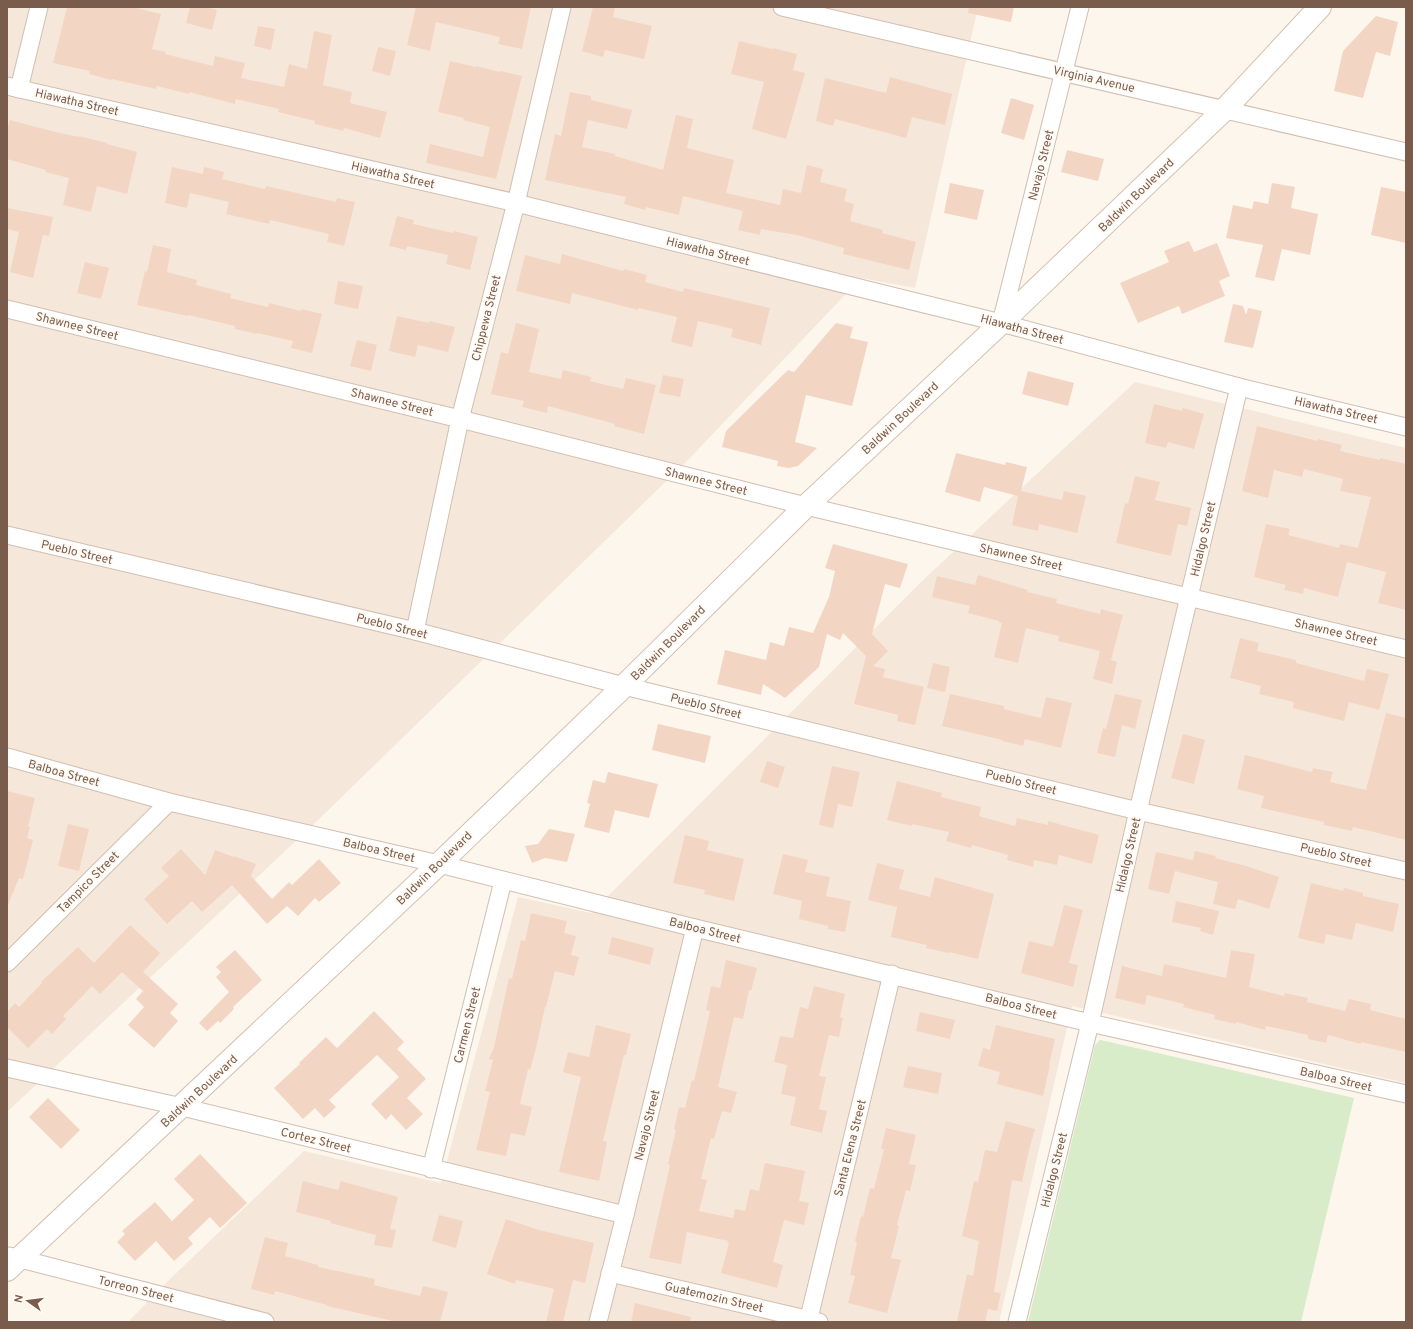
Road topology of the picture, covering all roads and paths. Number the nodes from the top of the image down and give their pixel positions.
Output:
1 (39, 7) edge
2 (562, 7) edge
3 (782, 7) edge
4 (1080, 7) edge
5 (1320, 7) edge
6 (1064, 72) junction
7 (13, 87) edge
8 (1226, 109) junction
9 (1406, 152) edge
10 (516, 203) junction
11 (7, 309) edge
12 (1001, 323) junction
13 (1239, 387) junction
14 (460, 419) junction
15 (1406, 427) edge
16 (806, 506) junction
17 (7, 535) edge
18 (1189, 597) junction
19 (415, 631) junction
20 (1406, 648) edge
21 (624, 686) junction
22 (7, 757) edge
23 (169, 802) junction
24 (1138, 811) junction
25 (439, 864) junction
26 (1406, 871) edge
27 (503, 880) junction
28 (695, 928) junction
29 (7, 963) edge
30 (892, 974) junction
31 (1090, 1023) junction
32 (7, 1068) edge
33 (1406, 1094) edge
34 (182, 1107) junction
35 (431, 1169) junction
36 (625, 1215) junction
37 (11, 1262) edge
38 (610, 1273) junction
39 (812, 1321) edge
40 (265, 1322) edge
41 (598, 1322) edge
42 (1017, 1322) edge

1 - 7 street
2 - 10 street, Chippewa Street
3 - 6 street, Virginia Avenue
4 - 6 street, Navajo Street
5 - 8 main road, Baldwin Boulevard
6 - 8 street, Virginia Avenue
6 - 12 street, Navajo Street
7 - 10 street, Hiawatha Street
8 - 9 street, Virginia Avenue
8 - 12 main road, Baldwin Boulevard
10 - 12 street, Hiawatha Street
10 - 14 street, Chippewa Street
11 - 14 street, Shawnee Street
12 - 13 street, Hiawatha Street
12 - 16 main road, Baldwin Boulevard
13 - 15 street, Hiawatha Street
13 - 18 street, Hidalgo Street
14 - 16 street, Shawnee Street
14 - 19 street, Chippewa Street
16 - 18 street, Shawnee Street
16 - 21 main road, Baldwin Boulevard
17 - 19 street, Pueblo Street
18 - 20 street, Shawnee Street
18 - 24 street, Hidalgo Street
19 - 21 street, Pueblo Street
21 - 24 street, Pueblo Street
21 - 25 main road, Baldwin Boulevard
22 - 23 street, Balboa Street
23 - 25 street, Balboa Street
23 - 29 street, Tampico Street
24 - 26 street, Pueblo Street
24 - 31 street, Hidalgo Street
25 - 27 street, Balboa Street
25 - 34 main road, Baldwin Boulevard
27 - 28 street, Balboa Street
27 - 35 street, Carmen Street
28 - 30 street, Balboa Street
28 - 36 street, Navajo Street
30 - 31 street, Balboa Street
30 - 39 street, Santa Elena Street
31 - 33 street, Balboa Street
31 - 42 street, Hidalgo Street
32 - 34 street, Cortez Street
34 - 35 street, Cortez Street
34 - 37 main road, Baldwin Boulevard
35 - 36 street, Cortez Street
36 - 38 street, Navajo Street
37 - 40 street, Torreon Street
38 - 39 street, Guatemozin Street
38 - 41 street, Navajo Street

